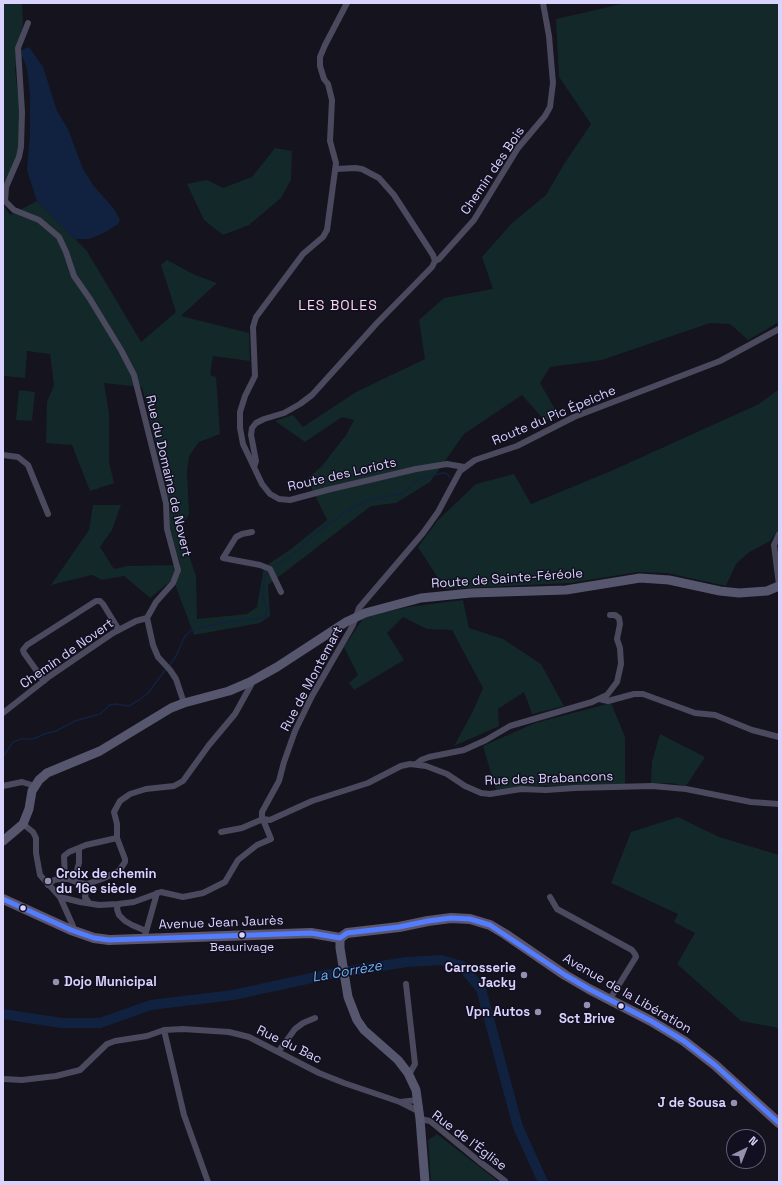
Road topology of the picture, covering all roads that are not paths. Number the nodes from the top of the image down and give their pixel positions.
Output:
1 (347, 3) edge
2 (542, 3) edge
3 (28, 23) dead end
4 (336, 170) junction
5 (435, 261) junction
6 (779, 329) edge
7 (3, 454) edge
8 (464, 466) junction
9 (254, 467) junction
10 (48, 514) dead end
11 (252, 532) dead end
12 (779, 534) edge
13 (779, 586) edge
14 (281, 592) dead end
15 (610, 615) dead end
16 (356, 617) junction
17 (147, 618) junction
18 (119, 630) junction
19 (44, 682) junction
20 (250, 682) junction
21 (598, 699) junction
22 (184, 703) junction
23 (3, 713) edge
24 (779, 737) edge
25 (416, 764) junction
26 (3, 786) edge
27 (35, 786) junction
28 (779, 804) edge
29 (263, 819) junction
30 (23, 824) junction
31 (221, 832) dead end
32 (117, 838) junction
33 (3, 841) edge
34 (79, 848) junction
35 (65, 879) junction
36 (74, 881) junction
37 (87, 884) junction
38 (48, 885) junction
39 (157, 894) junction
40 (60, 897) junction
41 (550, 897) dead end
42 (3, 899) edge
43 (89, 903) junction
44 (118, 904) junction
45 (470, 919) joint
46 (71, 930) junction
47 (145, 935) junction
48 (340, 943) junction
49 (406, 984) dead end
50 (610, 999) junction
51 (315, 1018) dead end
52 (164, 1030) junction
53 (278, 1052) junction
54 (408, 1073) junction
55 (3, 1079) edge
56 (418, 1100) junction
57 (400, 1102) junction
58 (420, 1115) junction
59 (779, 1123) edge
60 (505, 1181) dead end
61 (208, 1182) edge
62 (425, 1182) edge

1 - 4 street, Route des Loriots
2 - 5 street, Chemin des Bois
3 - 17 street, Rue du Domaine de Novert
4 - 5 street
4 - 9 street, Route des Loriots
5 - 9 street, Chemin des Bois
6 - 8 street, Route du Pic Épeiche
7 - 10 street
8 - 9 street, Route des Loriots
8 - 16 street
11 - 14 street
12 - 13 street
13 - 16 main road, Route de Sainte-Féréole
15 - 21 street
16 - 20 main road, Route de Sainte-Féréole
16 - 29 street, Rue de Montemart
17 - 18 street, Chemin de Novert
17 - 22 street
18 - 19 street, Chemin de Novert
18 - 19 street
19 - 23 street, Chemin de Novert
20 - 22 main road, Route de Sainte-Féréole
20 - 32 street
21 - 24 street
21 - 25 street
22 - 27 main road, Route de Sainte-Féréole
25 - 28 street, Rue des Brabancons
25 - 29 street, Rue des Brabancons
26 - 27 street
27 - 30 main road
29 - 31 street, Rue des Brabancons
29 - 39 street
30 - 33 main road
30 - 38 street
32 - 34 street
32 - 37 street
34 - 35 street
34 - 36 street
35 - 36 street
35 - 38 street
36 - 37 street
37 - 43 street
38 - 40 street
39 - 44 street
39 - 47 street
40 - 43 street
40 - 46 street
41 - 50 street
42 - 46 main road, Avenue Jean Jaurès
43 - 44 street
44 - 47 street
45 - 48 main road, Avenue Jean Jaurès
45 - 50 main road, Avenue de la Libération
46 - 47 main road, Avenue Jean Jaurès
47 - 48 main road, Avenue Jean Jaurès
48 - 54 main road
49 - 54 street
50 - 59 main road, Avenue de la Libération
51 - 53 street
52 - 53 street, Rue du Bac
52 - 55 street, Rue du Bac
52 - 61 street
53 - 57 street, Rue du Bac
54 - 56 main road
56 - 57 street, Rue du Bac
56 - 58 main road
57 - 58 street, Rue du Bac
58 - 60 street, Rue de l'Église
58 - 62 main road

